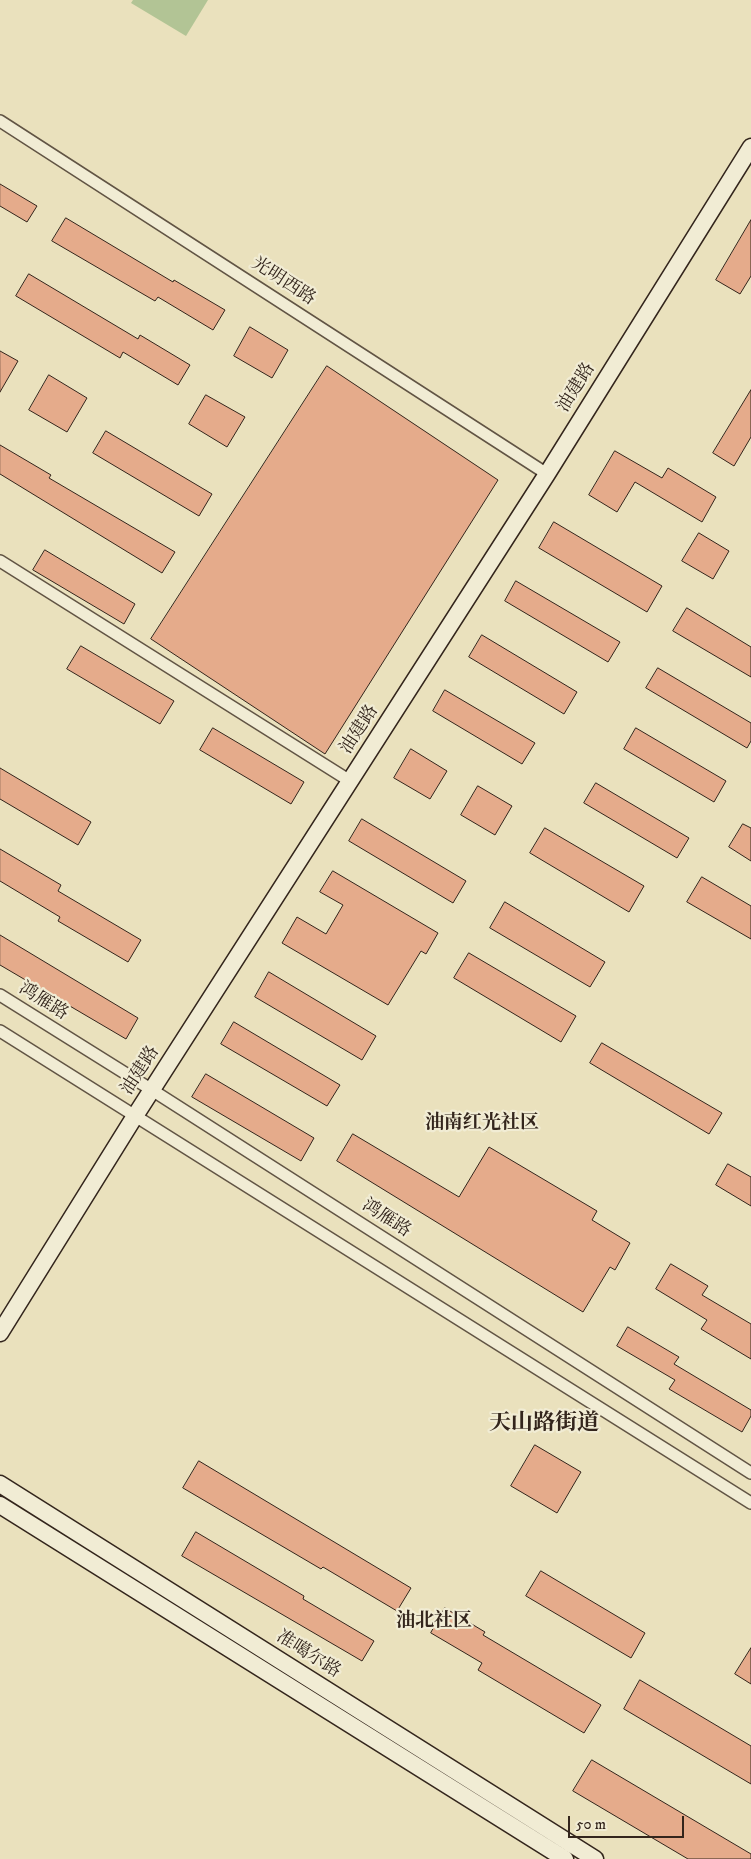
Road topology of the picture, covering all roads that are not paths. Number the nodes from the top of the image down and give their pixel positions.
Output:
1 (0, 120) edge
2 (751, 147) edge
3 (547, 474) junction
4 (0, 561) edge
5 (350, 781) junction
6 (0, 996) edge
7 (0, 1031) edge
8 (152, 1090) junction
9 (135, 1116) junction
10 (0, 1333) edge
11 (751, 1473) edge
12 (0, 1484) edge
13 (751, 1503) edge
14 (0, 1505) edge
15 (565, 1859) edge
16 (595, 1859) edge

1 - 3 street, 光明西路
2 - 3 main road, 油建路
3 - 5 main road, 油建路
4 - 5 street
5 - 8 main road, 油建路
6 - 8 street, 鸿雁路
7 - 9 street
8 - 9 main road, 油建路
8 - 11 street, 鸿雁路
9 - 10 main road, 油建路
9 - 13 street
12 - 16 main road, 准噶尔路
14 - 15 main road, 准噶尔路

